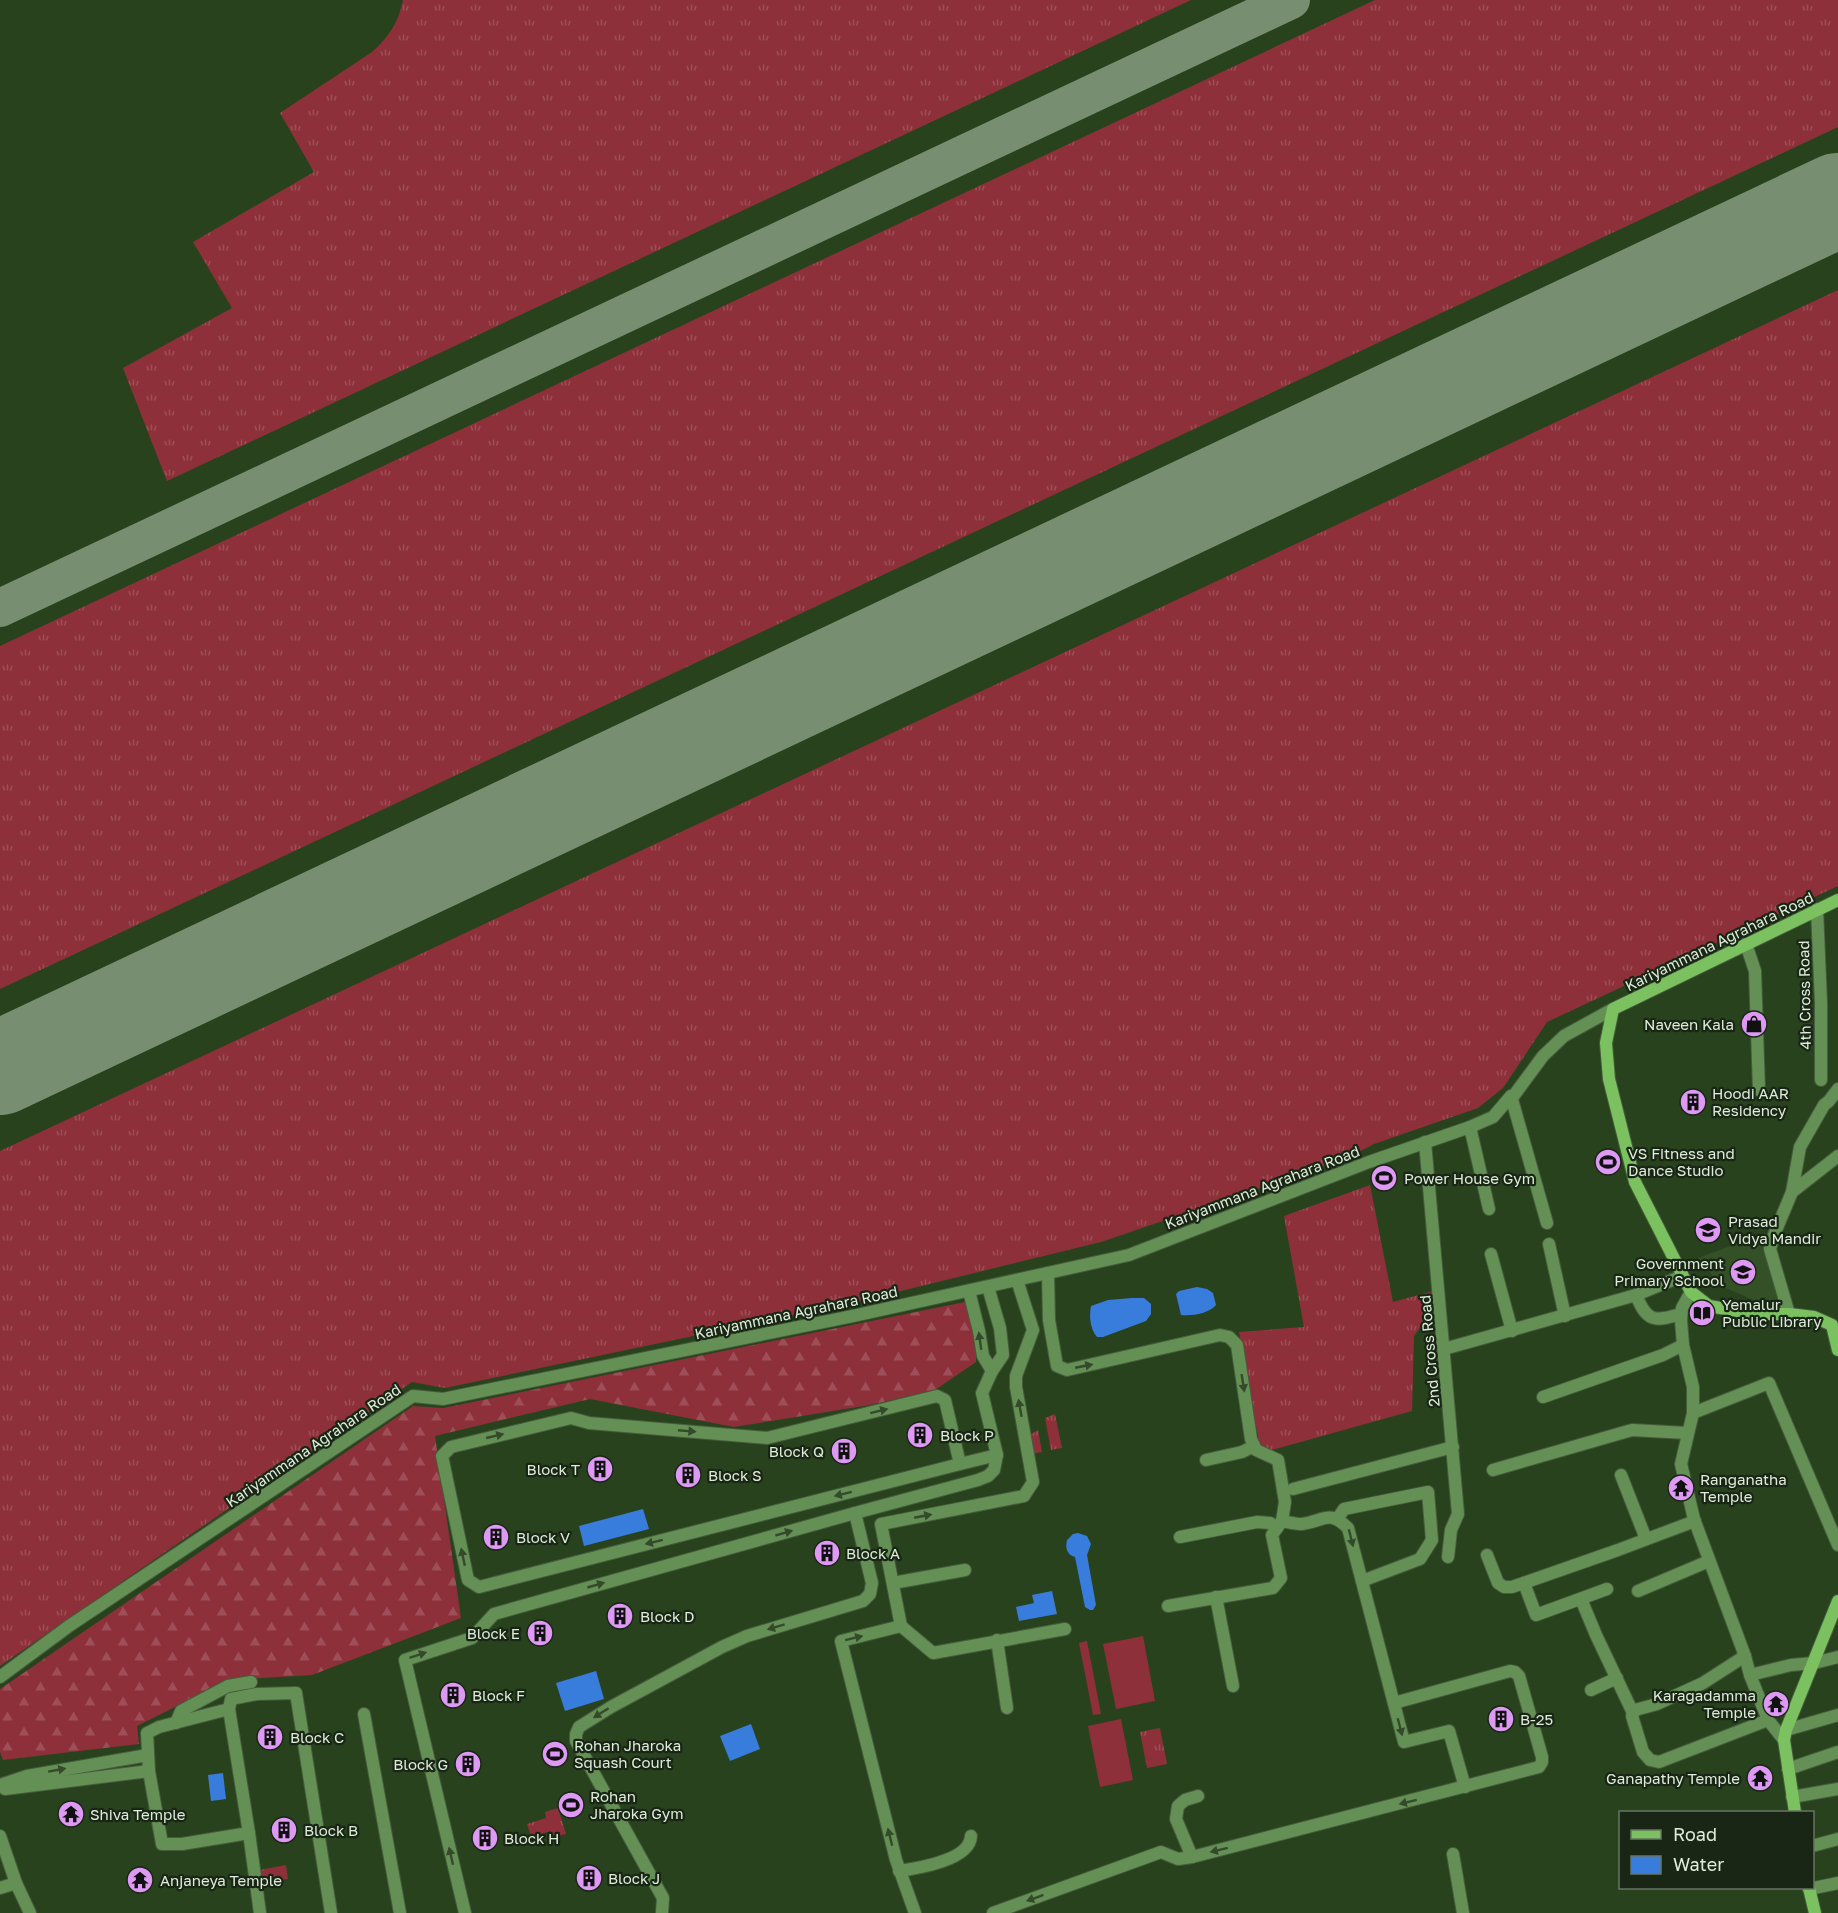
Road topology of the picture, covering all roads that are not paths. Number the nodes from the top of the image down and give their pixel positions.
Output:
1 (1838, 900) edge
2 (1817, 909) junction
3 (1746, 944) junction
4 (1613, 1009) junction
5 (1821, 1080) dead end
6 (1838, 1089) edge
7 (1759, 1090) dead end
8 (1511, 1096) junction
9 (1470, 1127) junction
10 (1425, 1142) junction
11 (1838, 1157) edge
12 (1792, 1192) junction
13 (1489, 1209) dead end
14 (1547, 1223) dead end
15 (1549, 1244) dead end
16 (1491, 1254) dead end
17 (1048, 1272) junction
18 (1683, 1276) junction
19 (1017, 1280) junction
20 (988, 1287) junction
21 (969, 1291) junction
22 (1691, 1292) junction
23 (1636, 1295) junction
24 (1681, 1314) junction
25 (1789, 1314) junction
26 (1565, 1316) junction
27 (1835, 1326) edge
28 (1033, 1330) junction
29 (1512, 1331) junction
30 (1052, 1333) junction
31 (1683, 1345) junction
32 (1444, 1348) junction
33 (1838, 1350) edge
34 (992, 1371) junction
35 (1543, 1397) dead end
36 (1693, 1413) junction
37 (1687, 1433) junction
38 (1254, 1446) junction
39 (1453, 1447) junction
40 (998, 1455) junction
41 (1206, 1460) dead end
42 (960, 1464) junction
43 (1493, 1470) dead end
44 (1621, 1475) dead end
45 (1293, 1489) dead end
46 (855, 1513) junction
47 (1338, 1518) junction
48 (1695, 1521) junction
49 (1279, 1525) junction
50 (1180, 1537) dead end
51 (1646, 1539) junction
52 (1838, 1545) edge
53 (1487, 1555) dead end
54 (1448, 1557) dead end
55 (1709, 1561) junction
56 (965, 1570) dead end
57 (1362, 1581) junction
58 (893, 1583) junction
59 (1524, 1583) junction
60 (1607, 1589) dead end
61 (1638, 1591) dead end
62 (1216, 1597) junction
63 (1581, 1599) junction
64 (1838, 1600) edge
65 (1168, 1606) dead end
66 (901, 1626) junction
67 (1065, 1629) dead end
68 (997, 1640) junction
69 (1745, 1656) junction
70 (1838, 1657) edge
71 (1814, 1663) junction
72 (1750, 1675) junction
73 (0, 1677) edge
74 (1617, 1678) junction
75 (251, 1682) dead end
76 (1233, 1686) dead end
77 (1591, 1690) dead end
78 (1394, 1703) junction
79 (1007, 1708) dead end
80 (229, 1710) junction
81 (1634, 1713) junction
82 (364, 1714) dead end
83 (1838, 1715) edge
84 (1768, 1720) junction
85 (176, 1723) junction
86 (1785, 1735) junction
87 (1838, 1752) edge
88 (148, 1755) junction
89 (1788, 1769) junction
90 (149, 1771) junction
91 (0, 1787) edge
92 (1465, 1787) junction
93 (1838, 1789) edge
94 (1198, 1796) dead end
95 (1792, 1797) junction
96 (1795, 1811) edge
97 (249, 1833) junction
98 (0, 1836) edge
99 (971, 1836) dead end
100 (1838, 1839) edge
101 (1814, 1845) edge
102 (1453, 1854) dead end
103 (1192, 1857) junction
104 (899, 1871) junction
105 (16, 1883) junction
106 (1838, 1883) edge
107 (1814, 1887) edge
108 (0, 1888) edge
109 (1809, 1889) edge
110 (30, 1913) edge
111 (260, 1913) edge
112 (331, 1913) edge
113 (400, 1913) edge
114 (465, 1913) edge
115 (662, 1913) edge
116 (915, 1913) edge
117 (993, 1913) edge
118 (1462, 1913) edge
119 (1815, 1913) edge

1 - 2 street, Kariyammana Agrahara Road
2 - 3 street, Kariyammana Agrahara Road
2 - 5 street, 4th Cross Road
3 - 4 street, Kariyammana Agrahara Road
3 - 7 street
4 - 8 street, Kariyammana Agrahara Road
4 - 18 street
6 - 12 street
8 - 9 street, Kariyammana Agrahara Road
8 - 14 street
9 - 10 street, Kariyammana Agrahara Road
9 - 13 street
10 - 17 street, Kariyammana Agrahara Road
10 - 32 street, 2nd Cross Road
11 - 12 street
12 - 25 street
15 - 26 street
16 - 29 street
17 - 19 street, Kariyammana Agrahara Road
17 - 30 street
18 - 22 street
18 - 23 street
19 - 20 street, Kariyammana Agrahara Road
19 - 28 street
20 - 21 street, Kariyammana Agrahara Road
20 - 34 street
34 -> 21 street
21 - 73 street, Kariyammana Agrahara Road
22 - 24 street
22 - 25 street
23 - 24 street
23 - 26 street
24 - 31 street
25 - 27 street
26 - 29 street
27 - 33 street
28 - 30 street
58 -> 28 street
29 - 32 street
30 -> 38 street
31 - 35 street
31 - 36 street
32 - 39 street, 2nd Cross Road
34 - 40 street
36 - 37 street
36 - 52 street
37 - 43 street
37 - 48 street
38 - 41 street
38 - 49 street
39 - 45 street
39 - 54 street, 2nd Cross Road
40 - 42 street
40 - 46 street
42 -> 42 street
44 - 51 street
114 -> 46 street
46 -> 115 street
47 - 49 street
47 -> 57 street
47 - 57 street
48 - 51 street
48 - 55 street
49 - 50 street
49 - 62 street
51 - 59 street
53 - 59 street
55 - 61 street
55 - 69 street
56 - 58 street
57 - 78 street
58 - 66 street
59 - 63 street
60 - 63 street
62 - 65 street
62 - 76 street
63 - 74 street
64 - 71 street
66 - 68 street
104 -> 66 street
67 - 68 street
68 - 79 street
69 - 72 street
69 - 81 street
70 - 71 street
71 - 72 street
71 - 86 street
72 - 84 street
74 - 77 street
74 - 81 street
75 - 85 street
78 -> 92 street
78 - 92 street
80 - 85 street
80 - 97 street
80 - 112 street
81 - 84 street
82 - 113 street
83 - 86 street
84 - 86 street
85 - 88 street
86 - 89 street
87 - 89 street
88 - 90 street
91 -> 88 street
89 - 95 street
90 - 91 street
90 - 97 street
92 -> 103 street
93 - 95 street
94 - 103 street
95 - 96 street
97 - 111 street
98 - 105 street
99 - 104 street
100 - 101 street
102 - 118 street
103 -> 117 street
104 - 116 street
105 - 108 street
105 - 110 street
106 - 107 street
109 - 119 street

